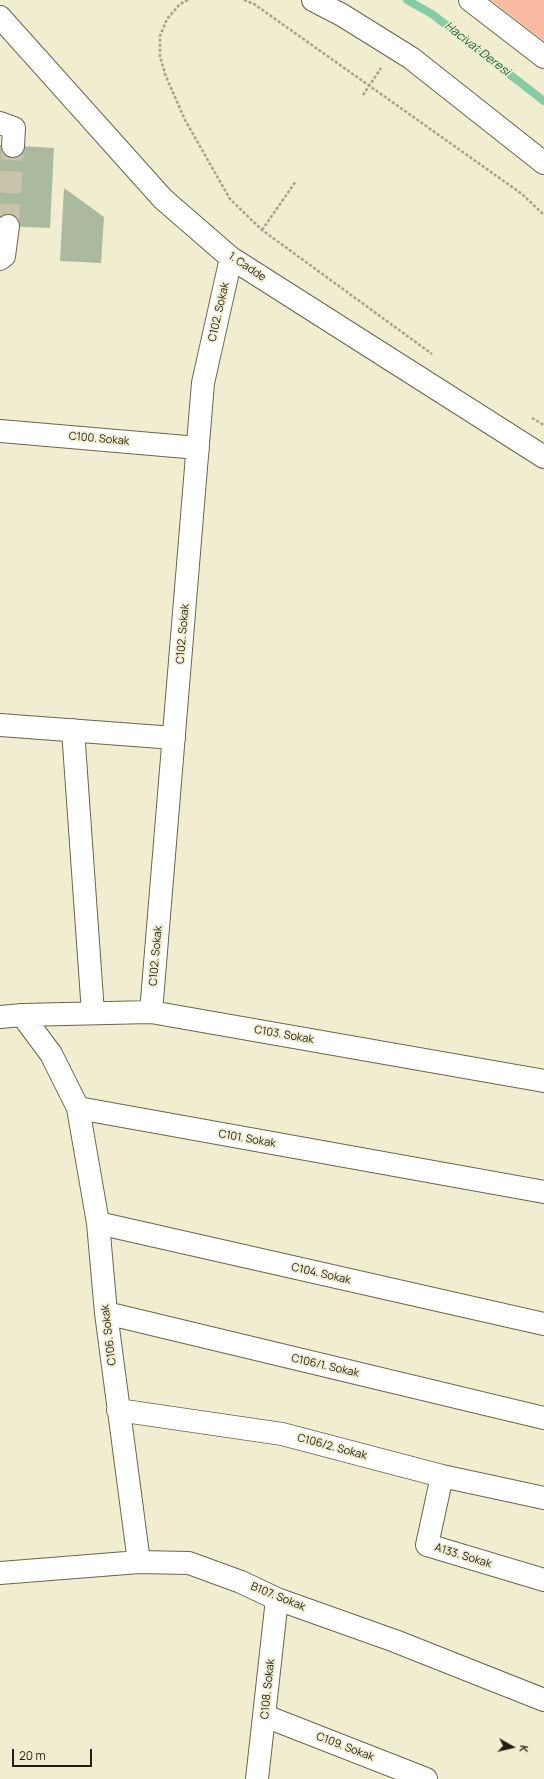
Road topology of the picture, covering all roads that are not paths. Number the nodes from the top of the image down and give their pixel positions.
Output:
1 (312, 0) edge
2 (470, 0) edge
3 (0, 17) edge
4 (544, 58) edge
5 (0, 122) edge
6 (13, 146) tunnel mouth
7 (544, 163) edge
8 (8, 226) tunnel mouth
9 (231, 258) junction
10 (0, 259) edge
11 (0, 431) edge
12 (198, 448) junction
13 (544, 457) edge
14 (0, 725) edge
15 (73, 730) junction
16 (174, 738) junction
17 (152, 1012) junction
18 (93, 1013) junction
19 (22, 1015) junction
20 (0, 1017) edge
21 (544, 1081) edge
22 (78, 1108) junction
23 (544, 1192) edge
24 (98, 1223) junction
25 (106, 1313) junction
26 (544, 1324) edge
27 (118, 1410) junction
28 (544, 1418) edge
29 (442, 1476) junction
30 (544, 1498) edge
31 (139, 1562) junction
32 (0, 1573) edge
33 (544, 1580) edge
34 (277, 1599) junction
35 (542, 1696) edge
36 (265, 1716) junction
37 (257, 1779) edge
38 (426, 1779) edge

1 - 7 street
2 - 4 street
3 - 9 street, 1. Cadde
5 - 6 street
8 - 10 street
9 - 12 street, C102. Sokak
9 - 13 street, 1. Cadde
11 - 12 street, C100. Sokak
12 - 16 street, C102. Sokak
14 - 15 street
15 - 16 street
15 - 18 street
16 - 17 street, C102. Sokak
17 - 18 street, C103. Sokak
17 - 21 street, C103. Sokak
18 - 19 street, C103. Sokak
19 - 20 street
19 - 22 street
22 - 23 street, C101. Sokak
22 - 24 street, C106. Sokak
24 - 25 street, C106. Sokak
24 - 26 street, C104. Sokak
25 - 27 street, C106. Sokak
25 - 28 street, C106/1. Sokak
27 - 29 street, C106/2. Sokak
27 - 31 street, C106. Sokak
29 - 30 street, C106/2. Sokak
29 - 33 street, A133. Sokak
31 - 32 street, B107. Sokak
31 - 34 street, B107. Sokak
34 - 35 street, B107. Sokak
34 - 36 street, C108. Sokak
36 - 37 street, C108. Sokak
36 - 38 street, C109. Sokak

